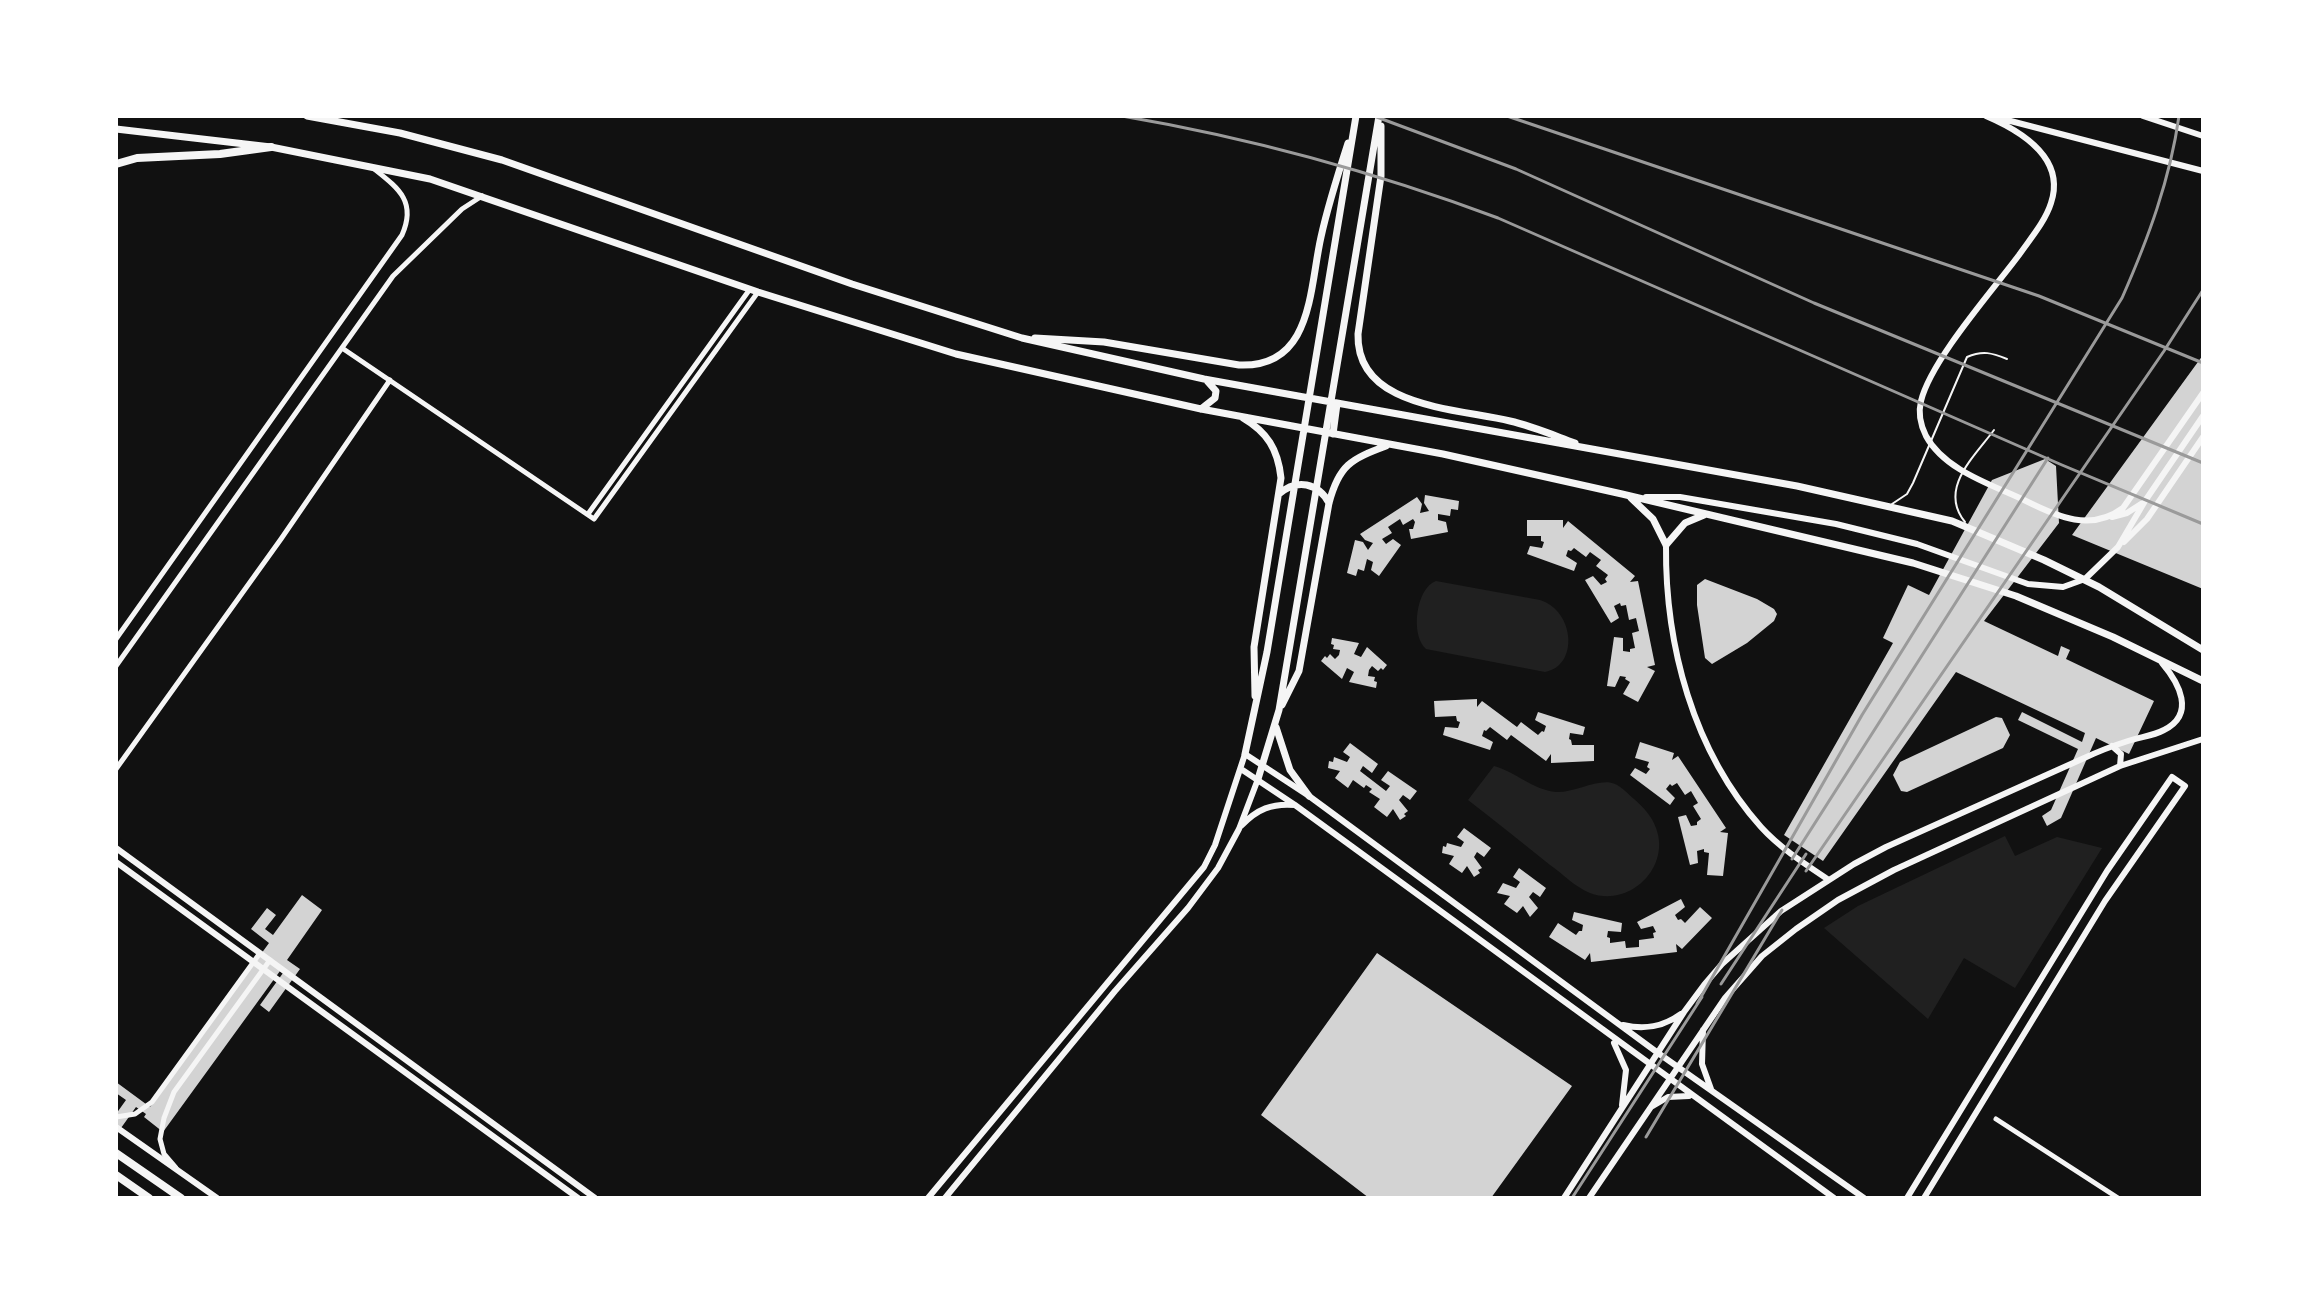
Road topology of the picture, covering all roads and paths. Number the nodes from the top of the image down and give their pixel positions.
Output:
1 (307, 116) edge
2 (1380, 116) edge
3 (1989, 116) edge
4 (2143, 116) edge
5 (1356, 117) edge
6 (116, 129) edge
7 (2203, 136) edge
8 (271, 147) junction
9 (116, 164) edge
10 (370, 165) junction
11 (2203, 171) edge
12 (483, 196) junction
13 (750, 289) junction
14 (758, 292) junction
15 (1022, 338) junction
16 (342, 348) junction
17 (2007, 359) dead end
18 (1204, 379) junction
19 (390, 380) junction
20 (2203, 393) edge
21 (1337, 404) junction
22 (1201, 409) junction
23 (1237, 415) junction
24 (2203, 416) edge
25 (1994, 430) dead end
26 (1333, 434) junction
27 (2203, 437) edge
28 (1389, 445) junction
29 (1591, 449) junction
30 (1279, 494) junction
31 (1622, 494) junction
32 (1638, 497) junction
33 (2145, 501) junction
34 (1329, 503) junction
35 (1880, 503) junction
36 (588, 514) junction
37 (1706, 515) junction
38 (2104, 518) junction
39 (1987, 535) junction
40 (1666, 545) junction
41 (2118, 547) junction
42 (116, 639) edge
43 (2203, 650) edge
44 (2159, 659) junction
45 (116, 666) edge
46 (2203, 681) edge
47 (1255, 710) junction
48 (1279, 710) junction
49 (1275, 724) junction
50 (2203, 739) edge
51 (2111, 746) junction
52 (1245, 754) junction
53 (1262, 765) junction
54 (2120, 766) junction
55 (116, 769) edge
56 (1241, 769) junction
57 (1258, 779) junction
58 (1309, 796) junction
59 (1295, 805) junction
60 (1239, 829) junction
61 (116, 848) edge
62 (116, 862) edge
63 (1829, 880) junction
64 (260, 953) junction
65 (270, 960) junction
66 (254, 962) junction
67 (264, 969) junction
68 (1578, 995) junction
69 (1570, 1007) junction
70 (1684, 1012) junction
71 (1618, 1024) junction
72 (1704, 1027) junction
73 (1607, 1034) junction
74 (1658, 1053) junction
75 (1649, 1065) junction
76 (1677, 1066) junction
77 (1668, 1079) junction
78 (1712, 1092) junction
79 (1695, 1098) junction
80 (1621, 1110) junction
81 (1643, 1115) junction
82 (116, 1117) edge
83 (1996, 1119) dead end
84 (116, 1127) edge
85 (116, 1153) edge
86 (177, 1168) junction
87 (116, 1175) edge
88 (149, 1198) edge
89 (181, 1198) edge
90 (217, 1198) edge
91 (578, 1198) edge
92 (595, 1198) edge
93 (928, 1198) edge
94 (945, 1198) edge
95 (1564, 1198) edge
96 (1589, 1198) edge
97 (1834, 1198) edge
98 (1864, 1198) edge
99 (1907, 1198) edge
100 (1924, 1198) edge
101 (2118, 1198) edge

1 - 15 main road
2 - 29 main road
2 - 48 main road
3 - 11 street
3 - 38 street
4 - 7 street
5 - 15 main road
5 - 47 main road
6 - 8 main road
8 - 9 main road
8 - 10 main road
10 - 12 main road
10 - 42 street
12 - 13 main road
12 - 16 street
13 - 14 main road
13 - 36 street
14 - 22 main road
14 - 36 street
15 - 18 main road
16 - 19 street
16 - 45 street
17 - 35 lane
18 - 21 main road
18 - 22 main road
19 - 36 street
19 - 55 street
20 - 38 street
21 - 26 main road
21 - 29 main road
22 - 23 main road
23 - 26 main road
23 - 30 main road
24 - 33 street
25 - 39 lane
26 - 28 main road
27 - 41 street
28 - 31 main road
28 - 34 main road
29 - 35 main road
30 - 34 main road
30 - 47 main road
31 - 32 main road
31 - 40 main road
32 - 37 main road
32 - 41 street
33 - 38 street
33 - 41 street
34 - 48 main road
35 - 39 main road
37 - 40 main road
37 - 44 main road
39 - 43 main road
40 - 63 street
44 - 46 main road
44 - 51 street
47 - 52 main road
48 - 49 main road
49 - 53 main road
49 - 58 main road
50 - 54 street
51 - 54 street
51 - 63 street
52 - 53 street
52 - 56 street
53 - 57 main road
53 - 58 street
54 - 72 street
56 - 57 street
56 - 93 street
57 - 59 street
57 - 60 street
58 - 68 street
59 - 60 street
59 - 69 street
60 - 94 street
61 - 64 street
62 - 66 street
63 - 70 street
64 - 65 street
64 - 66 street
65 - 67 street
65 - 92 street
66 - 67 street
66 - 82 street
67 - 86 street
67 - 91 street
68 - 69 street
68 - 71 street
69 - 73 street
70 - 71 street
70 - 74 street
71 - 74 street
72 - 76 street
72 - 78 street
73 - 75 street
73 - 80 street
74 - 75 street
74 - 76 street
75 - 77 street
75 - 80 street
76 - 77 street
76 - 78 street
77 - 79 street
77 - 81 street
78 - 98 street
79 - 81 street
79 - 97 street
80 - 95 street
81 - 96 street
83 - 101 street
84 - 86 street
85 - 89 main road
86 - 90 street
87 - 88 main road
99 - 100 street

